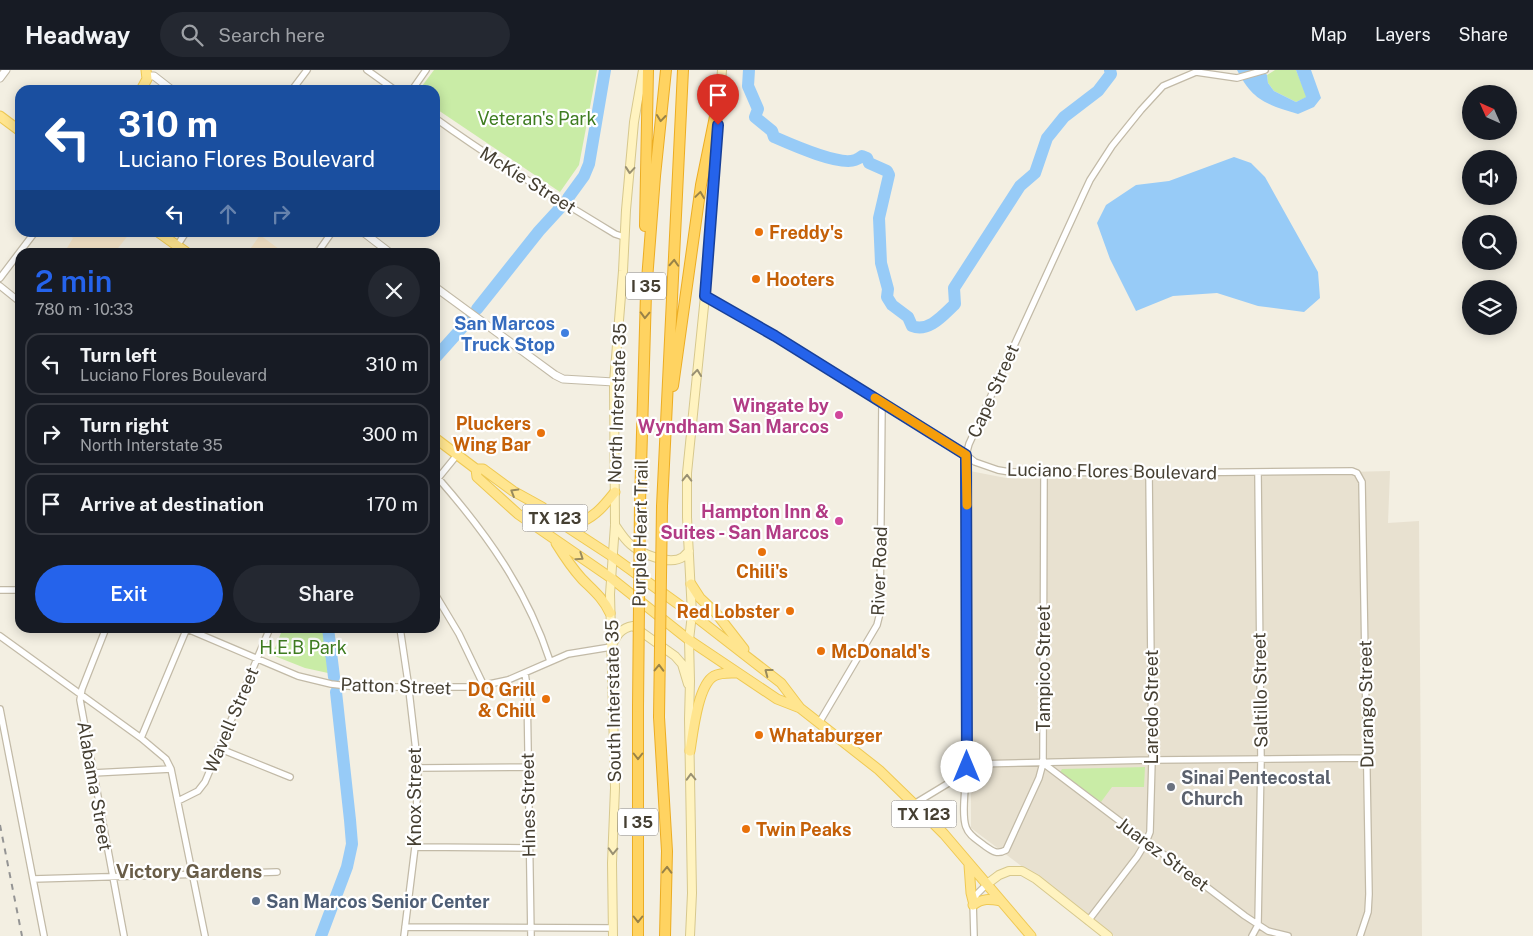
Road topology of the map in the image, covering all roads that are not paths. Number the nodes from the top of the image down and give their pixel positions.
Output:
1 (6, 70) edge
2 (307, 70) edge
3 (368, 70) edge
4 (426, 70) edge
5 (643, 70) edge
6 (648, 70) edge
7 (666, 70) edge
8 (683, 70) edge
9 (722, 70) edge
10 (1265, 70) edge
11 (151, 73) edge
12 (0, 78) edge
13 (145, 85) edge
14 (166, 85) edge
15 (296, 85) edge
16 (388, 85) edge
17 (416, 85) edge
18 (720, 92) junction
19 (0, 116) edge
20 (440, 122) edge
21 (15, 127) edge
22 (31, 237) edge
23 (165, 237) edge
24 (183, 237) edge
25 (328, 237) edge
26 (370, 237) edge
27 (624, 237) junction
28 (177, 246) junction
29 (23, 248) edge
30 (180, 248) edge
31 (321, 248) edge
32 (385, 248) edge
33 (15, 258) edge
34 (0, 278) edge
35 (646, 282) junction
36 (0, 286) edge
37 (440, 291) edge
38 (705, 296) junction
39 (15, 298) edge
40 (614, 382) junction
41 (882, 403) junction
42 (440, 442) edge
43 (664, 452) junction
44 (457, 455) junction
45 (966, 455) junction
46 (476, 469) junction
47 (1044, 473) junction
48 (1149, 473) junction
49 (1258, 473) junction
50 (1357, 473) joint
51 (440, 475) edge
52 (440, 484) edge
53 (614, 492) junction
54 (564, 525) junction
55 (615, 525) junction
56 (555, 541) junction
57 (689, 551) junction
58 (613, 557) junction
59 (611, 578) junction
60 (690, 584) junction
61 (0, 590) edge
62 (15, 590) edge
63 (440, 602) edge
64 (610, 613) junction
65 (692, 614) junction
66 (104, 633) edge
67 (184, 633) edge
68 (198, 633) edge
69 (268, 633) edge
70 (401, 633) edge
71 (0, 636) edge
72 (689, 640) junction
73 (611, 647) junction
74 (258, 658) junction
75 (751, 659) junction
76 (550, 661) junction
77 (526, 673) junction
78 (740, 673) junction
79 (484, 686) junction
80 (409, 687) junction
81 (690, 691) junction
82 (80, 694) junction
83 (800, 708) junction
84 (0, 709) edge
85 (820, 722) junction
86 (141, 738) junction
87 (218, 748) junction
88 (690, 750) junction
89 (1367, 758) junction
90 (1152, 760) junction
91 (1261, 760) junction
92 (1043, 763) junction
93 (528, 767) junction
94 (967, 767) junction
95 (418, 768) junction
96 (171, 769) junction
97 (93, 773) junction
98 (290, 777) dead end
99 (178, 801) junction
100 (914, 804) junction
101 (1146, 842) junction
102 (415, 847) junction
103 (528, 848) junction
104 (1001, 852) joint
105 (969, 865) junction
106 (277, 872) dead end
107 (193, 874) junction
108 (112, 876) junction
109 (34, 879) junction
110 (987, 884) junction
111 (1001, 901) junction
112 (973, 903) junction
113 (1088, 921) junction
114 (1258, 925) junction
115 (405, 928) junction
116 (530, 928) junction
117 (613, 932) edge
118 (44, 936) edge
119 (124, 936) edge
120 (205, 936) edge
121 (404, 936) edge
122 (531, 936) edge
123 (638, 936) edge
124 (665, 936) edge
125 (690, 936) edge
126 (974, 936) edge
127 (1031, 936) edge
128 (1108, 936) edge
129 (1252, 936) edge
130 (1288, 936) edge
131 (1360, 936) edge

1 - 12 street
2 - 15 street
3 - 16 street
4 - 17 street
5 -> 27 main road, North Interstate 35
6 - 35 highway
7 -> 35 highway, Purple Heart Trail / I 35
43 -> 8 highway, Purple Heart Trail / I 35
9 - 18 main road
10 - 45 street, Cape Street
11 - 13 main road
11 - 14 street
18 - 38 main road
43 -> 18 highway
19 - 21 main road
20 - 27 street, McKie Street
22 - 29 street
23 - 28 main road
24 - 28 street
25 - 31 street
26 - 32 street
27 - 40 main road, North Interstate 35
28 - 30 main road
33 - 34 street
35 -> 123 highway, Purple Heart Trail / I 35, bridge
36 - 39 street
37 - 40 street
38 - 41 street, Luciano Flores Boulevard
57 -> 38 main road
40 - 53 main road, North Interstate 35
41 - 45 street, Luciano Flores Boulevard
41 - 85 street, River Road
42 - 44 main road
124 -> 43 highway, Purple Heart Trail / I 35, bridge
44 - 46 main road
44 - 51 street
45 - 47 street, Luciano Flores Boulevard
45 - 94 street, Cape Street
54 -> 46 main road, TX 123
46 - 56 main road
47 - 48 street, Luciano Flores Boulevard
47 - 92 street, Tampico Street
48 - 49 street, Luciano Flores Boulevard
48 - 90 street, Laredo Street
49 - 50 street, Luciano Flores Boulevard
49 - 91 street, Saltillo Street
50 - 89 street, Durango Street
52 - 76 street
53 - 54 main road
53 - 55 main road, North Interstate 35
54 - 58 main road, TX 123
55 - 57 main road
55 - 58 main road, North Interstate 35
56 -> 59 main road
56 - 64 main road
57 - 60 main road
58 - 59 main road, South Interstate 35
58 - 65 main road, TX 123
59 - 64 main road, South Interstate 35
59 - 72 main road, TX 123
60 - 65 main road
60 - 75 main road
61 - 62 street
63 - 79 street
64 - 73 main road, South Interstate 35
65 - 72 main road
65 - 75 main road, TX 123
66 - 82 street
67 - 86 street
68 - 74 street, Patton Street
69 - 74 street, Wavell Street
70 - 80 street, Knox Street
71 - 82 street
72 - 78 main road, TX 123
72 - 81 main road
73 - 76 street, Patton Street
73 - 81 main road
73 -> 117 main road, South Interstate 35
74 - 80 street, Patton Street
74 - 87 street, Wavell Street
83 -> 75 main road, TX 123
76 - 77 street, Patton Street
77 - 79 street, Patton Street
77 - 93 street, Hines Street
78 - 83 main road, TX 123
78 - 88 main road
79 - 80 street, Patton Street
80 - 95 street, Knox Street
81 - 88 main road
82 - 86 street
82 - 97 street, Alabama Street
83 - 85 main road, TX 123
84 - 109 street
85 - 100 main road, TX 123
86 - 96 street
87 - 98 street
87 - 99 street, Wavell Street
125 -> 88 main road
89 - 91 street
89 - 131 street, Durango Street
90 - 91 street
90 - 92 street
90 - 101 street, Laredo Street
91 - 114 street, Saltillo Street
92 - 94 street
92 - 101 street, Juarez Street
92 - 104 street, Tampico Street
93 - 95 street
93 - 103 street, Hines Street
94 - 100 street
94 - 104 street, Cape Street
95 - 102 street, Knox Street
96 - 97 street
96 - 99 street
97 - 108 street, Alabama Street
99 - 107 street
100 - 105 main road, TX 123
101 - 113 street, Laredo Street
101 - 114 street, Juarez Street
102 - 103 street
102 - 115 street, Knox Street
103 - 116 street, Hines Street
105 - 110 main road, TX 123
105 - 112 main road
106 - 107 street
107 - 108 street
107 - 120 street
108 - 109 street
108 - 119 street, Alabama Street
109 - 118 street
110 - 111 main road, TX 123
110 - 112 street
110 - 113 main road
111 - 112 main road
111 - 127 main road, TX 123
112 - 126 street
113 - 128 main road
114 - 129 street, Saltillo Street
114 - 130 street, Juarez Street
115 - 116 street
115 - 121 street, Knox Street
116 - 117 street
116 - 122 street, Hines Street

